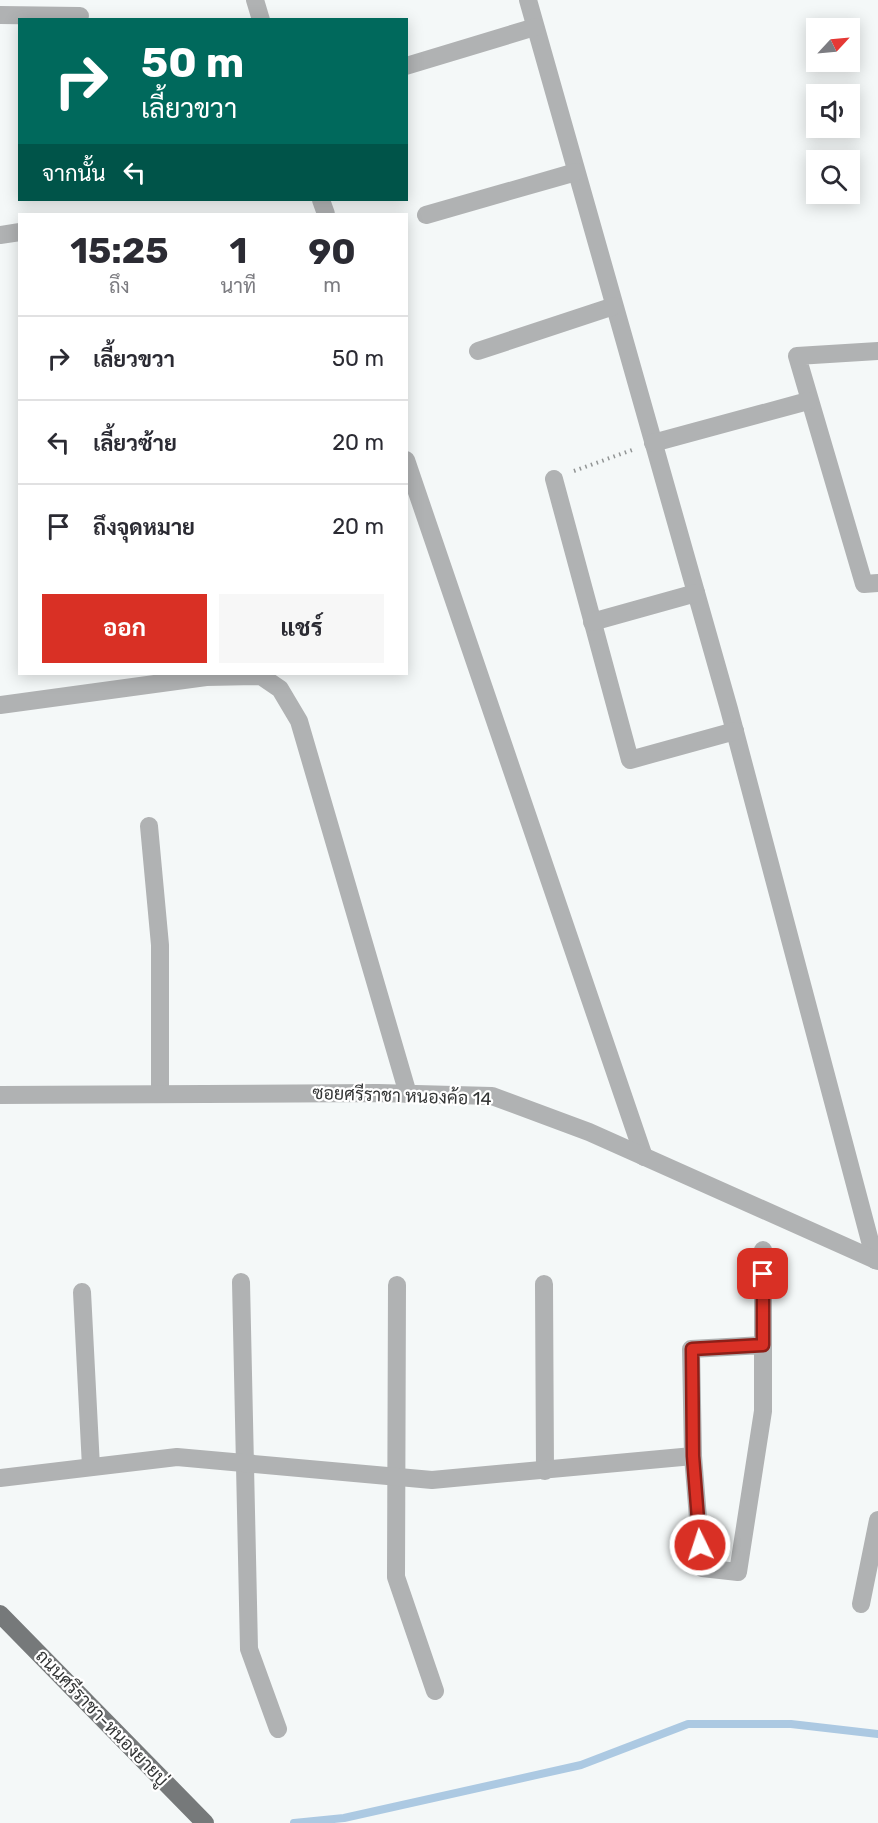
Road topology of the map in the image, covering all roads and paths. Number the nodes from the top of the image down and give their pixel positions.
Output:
1 (255, 0) edge
2 (528, 0) edge
3 (0, 15) edge
4 (80, 16) dead end
5 (260, 18) edge
6 (535, 27) junction
7 (408, 65) edge
8 (576, 172) junction
9 (426, 215) dead end
10 (18, 232) edge
11 (0, 235) edge
12 (614, 306) junction
13 (478, 351) dead end
14 (878, 351) edge
15 (808, 400) junction
16 (653, 443) junction
17 (408, 466) edge
18 (554, 479) joint
19 (878, 583) edge
20 (696, 593) junction
21 (592, 622) junction
22 (0, 705) edge
23 (735, 731) junction
24 (149, 826) dead end
25 (160, 1094) junction
26 (408, 1094) junction
27 (0, 1095) edge
28 (644, 1157) junction
29 (763, 1250) dead end
30 (877, 1260) edge
31 (241, 1282) dead end
32 (544, 1284) dead end
33 (397, 1285) dead end
34 (82, 1292) dead end
35 (763, 1345) junction
36 (693, 1456) junction
37 (244, 1463) junction
38 (91, 1467) junction
39 (545, 1471) junction
40 (396, 1477) junction
41 (0, 1478) edge
42 (878, 1520) edge
43 (861, 1604) dead end
44 (0, 1614) edge
45 (435, 1691) dead end
46 (278, 1729) dead end
47 (201, 1819) edge

1 - 5 street
2 - 6 street
3 - 4 street
6 - 7 street
6 - 8 street
8 - 9 street
8 - 12 street
10 - 11 street
12 - 13 street
12 - 16 street
14 - 15 street
15 - 16 street
15 - 19 street
16 - 18 path
16 - 20 street
17 - 28 street
18 - 21 street
20 - 21 street
20 - 23 street
21 - 23 street
22 - 26 street
23 - 30 street
24 - 25 street
25 - 26 street, ซอยศรีราชา หนองค้อ 14
25 - 27 street, ซอยศรีราชา หนองค้อ 14
26 - 28 street, ซอยศรีราชา หนองค้อ 14
28 - 30 street, ซอยศรีราชา หนองค้อ 14
29 - 35 street
31 - 37 street
32 - 39 street
33 - 40 street
34 - 38 street
35 - 36 street
35 - 36 street
36 - 39 street
37 - 38 street
37 - 40 street
37 - 46 street
38 - 41 street
39 - 40 street
40 - 45 street
42 - 43 street
44 - 47 main road, ถนนศรีราชา-หนองยายบู่

